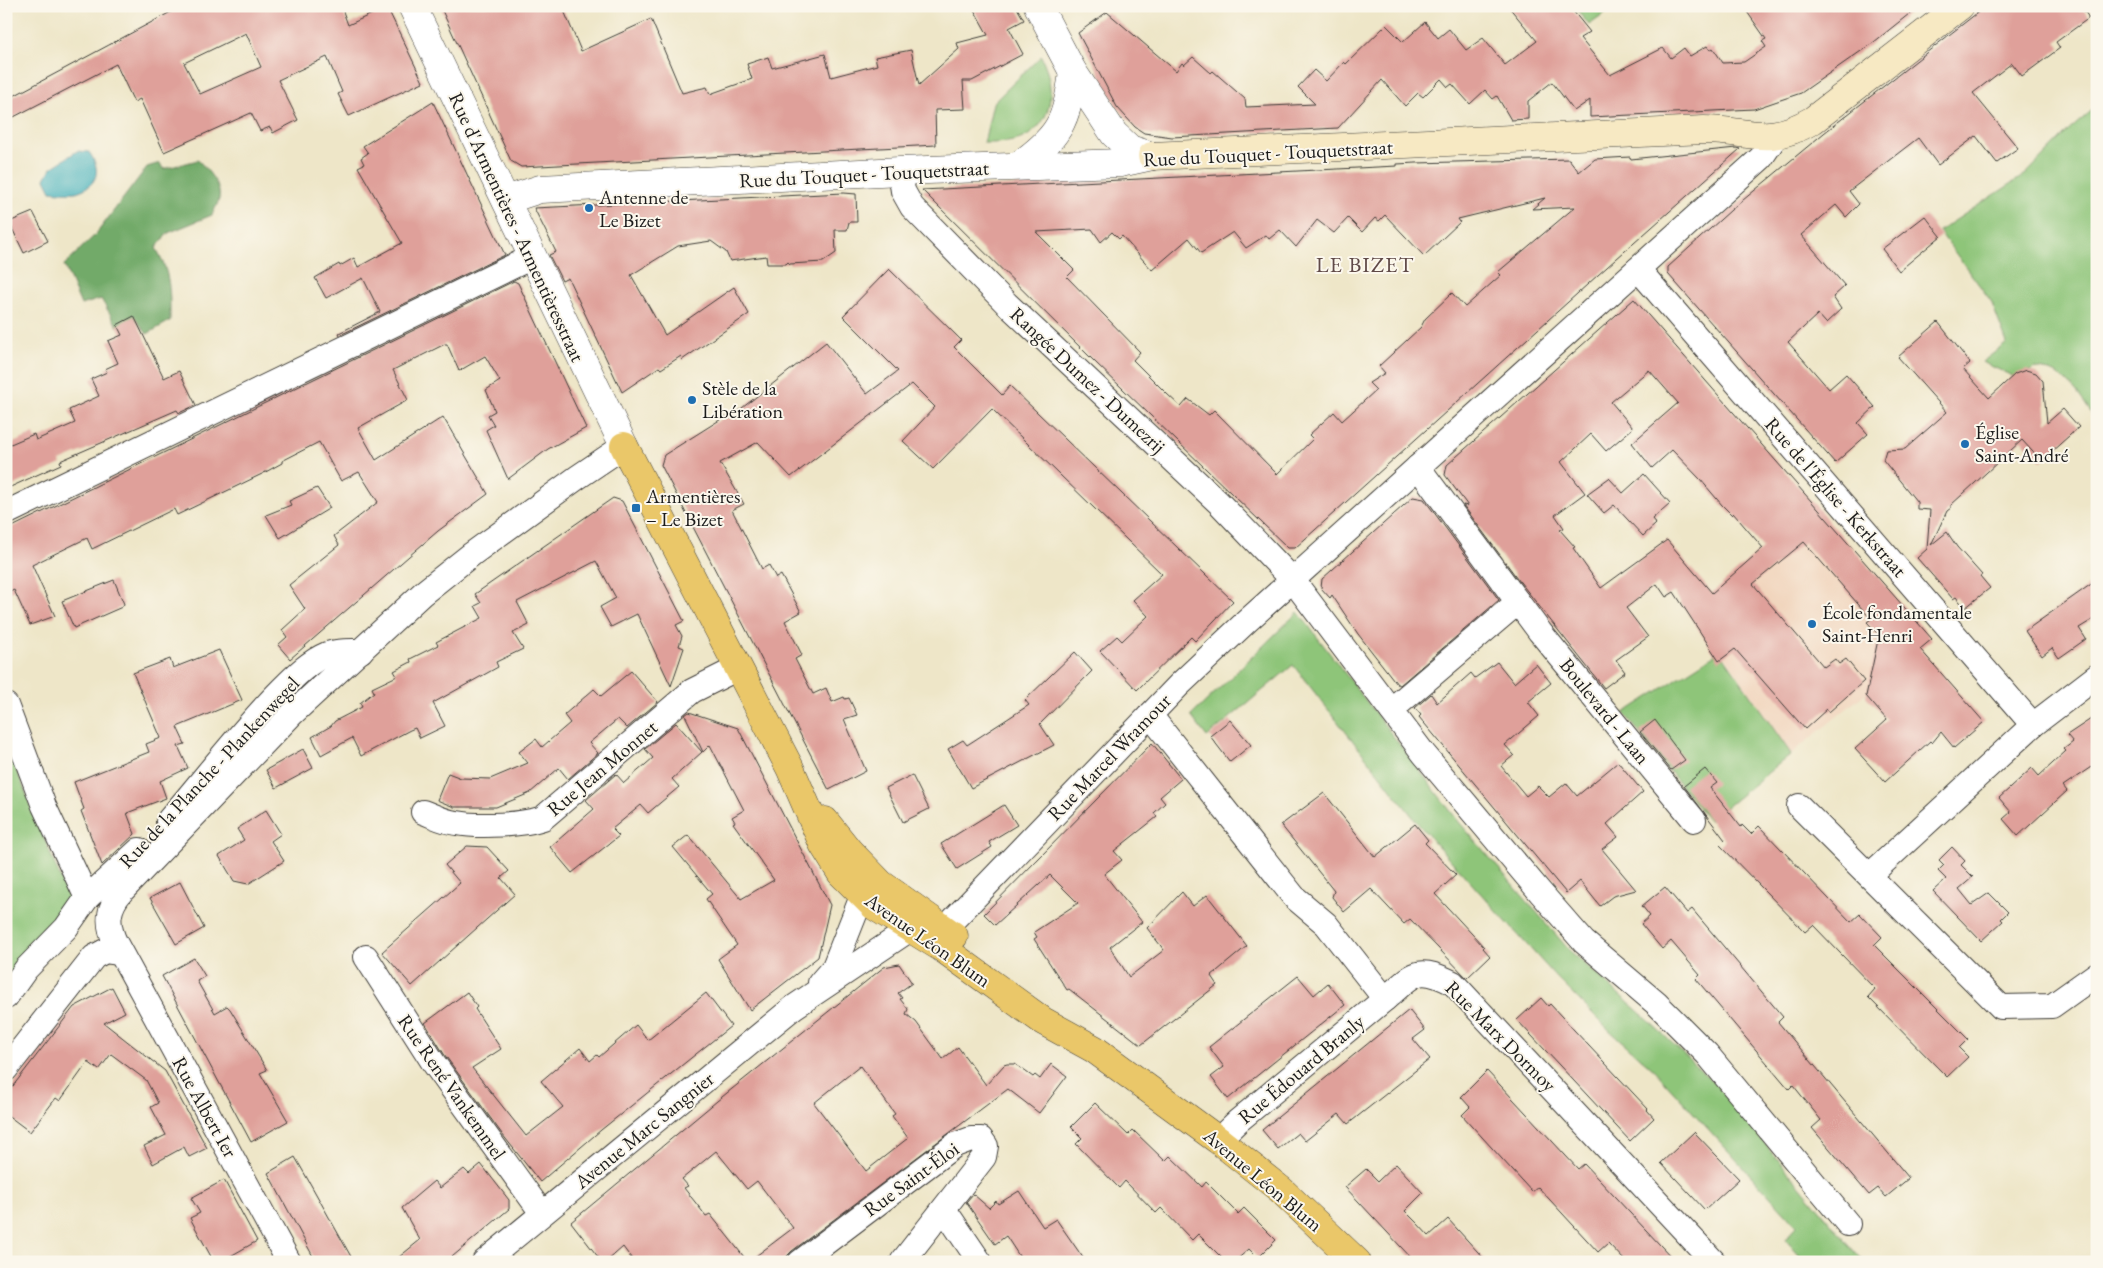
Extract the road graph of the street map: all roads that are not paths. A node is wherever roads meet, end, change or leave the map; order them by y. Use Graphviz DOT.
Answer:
graph roads {
  1 [pos="412,6"];
  2 [pos="1038,6"];
  3 [pos="1960,6"];
  4 [pos="1072,72"];
  5 [pos="1776,136"];
  6 [pos="1152,156"];
  7 [pos="1018,166"];
  8 [pos="900,171"];
  9 [pos="506,200"];
  10 [pos="532,256"];
  11 [pos="1638,269"];
  12 [pos="624,446"];
  13 [pos="1418,467"];
  14 [pos="6,513"];
  15 [pos="1292,579"];
  16 [pos="1518,602"];
  17 [pos="361,651"];
  18 [pos="738,668"];
  19 [pos="2097,676"];
  20 [pos="6,705"];
  21 [pos="1391,710"];
  22 [pos="1150,716"];
  23 [pos="2033,725"];
  24 [pos="1799,806"];
  25 [pos="423,812"];
  26 [pos="1694,820"];
  27 [pos="1870,875"];
  28 [pos="873,891"];
  29 [pos="87,898"];
  30 [pos="927,928"];
  31 [pos="120,953"];
  32 [pos="366,957"];
  33 [pos="2097,974"];
  34 [pos="6,997"];
  35 [pos="806,999"];
  36 [pos="1385,999"];
  37 [pos="6,1070"];
  38 [pos="1218,1140"];
  39 [pos="944,1210"];
  40 [pos="542,1213"];
  41 [pos="1848,1224"];
  42 [pos="289,1262"];
  43 [pos="484,1262"];
  44 [pos="800,1262"];
  45 [pos="902,1262"];
  46 [pos="980,1262"];
  47 [pos="1357,1262"];
  48 [pos="1714,1262"];
  1 -- 9 [label="street, Rue d'Armentières - Armentièresstraat"];
  2 -- 4 [label="street"];
  3 -- 5 [label="main road, Rue du Touquet - Touquetstraat"];
  4 -- 6 [label="street"];
  4 -- 7 [label="street"];
  5 -- 6 [label="main road, Rue du Touquet - Touquetstraat"];
  5 -- 11 [label="street, Rue Marcel Wramour"];
  6 -- 7 [label="street, Rue du Touquet - Touquetstraat"];
  7 -- 8 [label="street, Rue du Touquet - Touquetstraat"];
  8 -- 9 [label="street, Rue du Touquet - Touquetstraat"];
  8 -- 15 [label="street, Rangée Dumez - Dumezrij"];
  9 -- 10 [label="street, Rue d'Armentières - Armentièresstraat"];
  10 -- 12 [label="street, Rue d'Armentières - Armentièresstraat"];
  10 -- 14 [label="street"];
  11 -- 13 [label="street, Rue Marcel Wramour"];
  11 -- 23 [label="street, Rue de l'Église - Kerkstraat"];
  12 -- 17 [label="street"];
  12 -- 18 [label="main road, Avenue Léon Blum"];
  13 -- 15 [label="street, Rue Marcel Wramour"];
  13 -- 16 [label="street, Boulevard - Laan"];
  15 -- 21 [label="street, Rangée Dumez - Dumezrij"];
  15 -- 22 [label="street, Rue Marcel Wramour"];
  16 -- 21 [label="street"];
  16 -- 26 [label="street, Boulevard - Laan"];
  17 -- 29 [label="street, Rue de la Planche - Plankenwegel"];
  17 -- 31 [label="street, Rue Albert Ier"];
  18 -- 25 [label="street, Rue Jean Monnet"];
  18 -- 28 [label="main road, Avenue Léon Blum"];
  19 -- 23 [label="street"];
  20 -- 29 [label="street"];
  21 -- 41 [label="street, Rangée Dumez - Dumezrij"];
  22 -- 30 [label="street, Rue Marcel Wramour"];
  22 -- 36 [label="street"];
  23 -- 27 [label="street"];
  24 -- 27 [label="street"];
  27 -- 33 [label="street"];
  28 -- 30 [label="main road, Avenue Léon Blum"];
  28 -- 35 [label="street, Avenue Marc Sangnier"];
  29 -- 34 [label="street, Rue de la Planche - Plankenwegel"];
  30 -- 35 [label="street, Avenue Marc Sangnier"];
  30 -- 38 [label="main road, Avenue Léon Blum"];
  31 -- 37 [label="street"];
  31 -- 42 [label="street, Rue Albert Ier"];
  32 -- 40 [label="street, Rue René Vankemmel"];
  35 -- 40 [label="street, Avenue Marc Sangnier"];
  36 -- 38 [label="street, Rue Édouard Branly"];
  36 -- 48 [label="street, Rue Marx Dormoy"];
  38 -- 47 [label="main road, Avenue Léon Blum"];
  39 -- 44 [label="street, Rue Saint-Éloi"];
  39 -- 45 [label="street, Rue Saint-Éloi"];
  39 -- 46 [label="street"];
  40 -- 43 [label="street, Avenue Marc Sangnier"];
}
